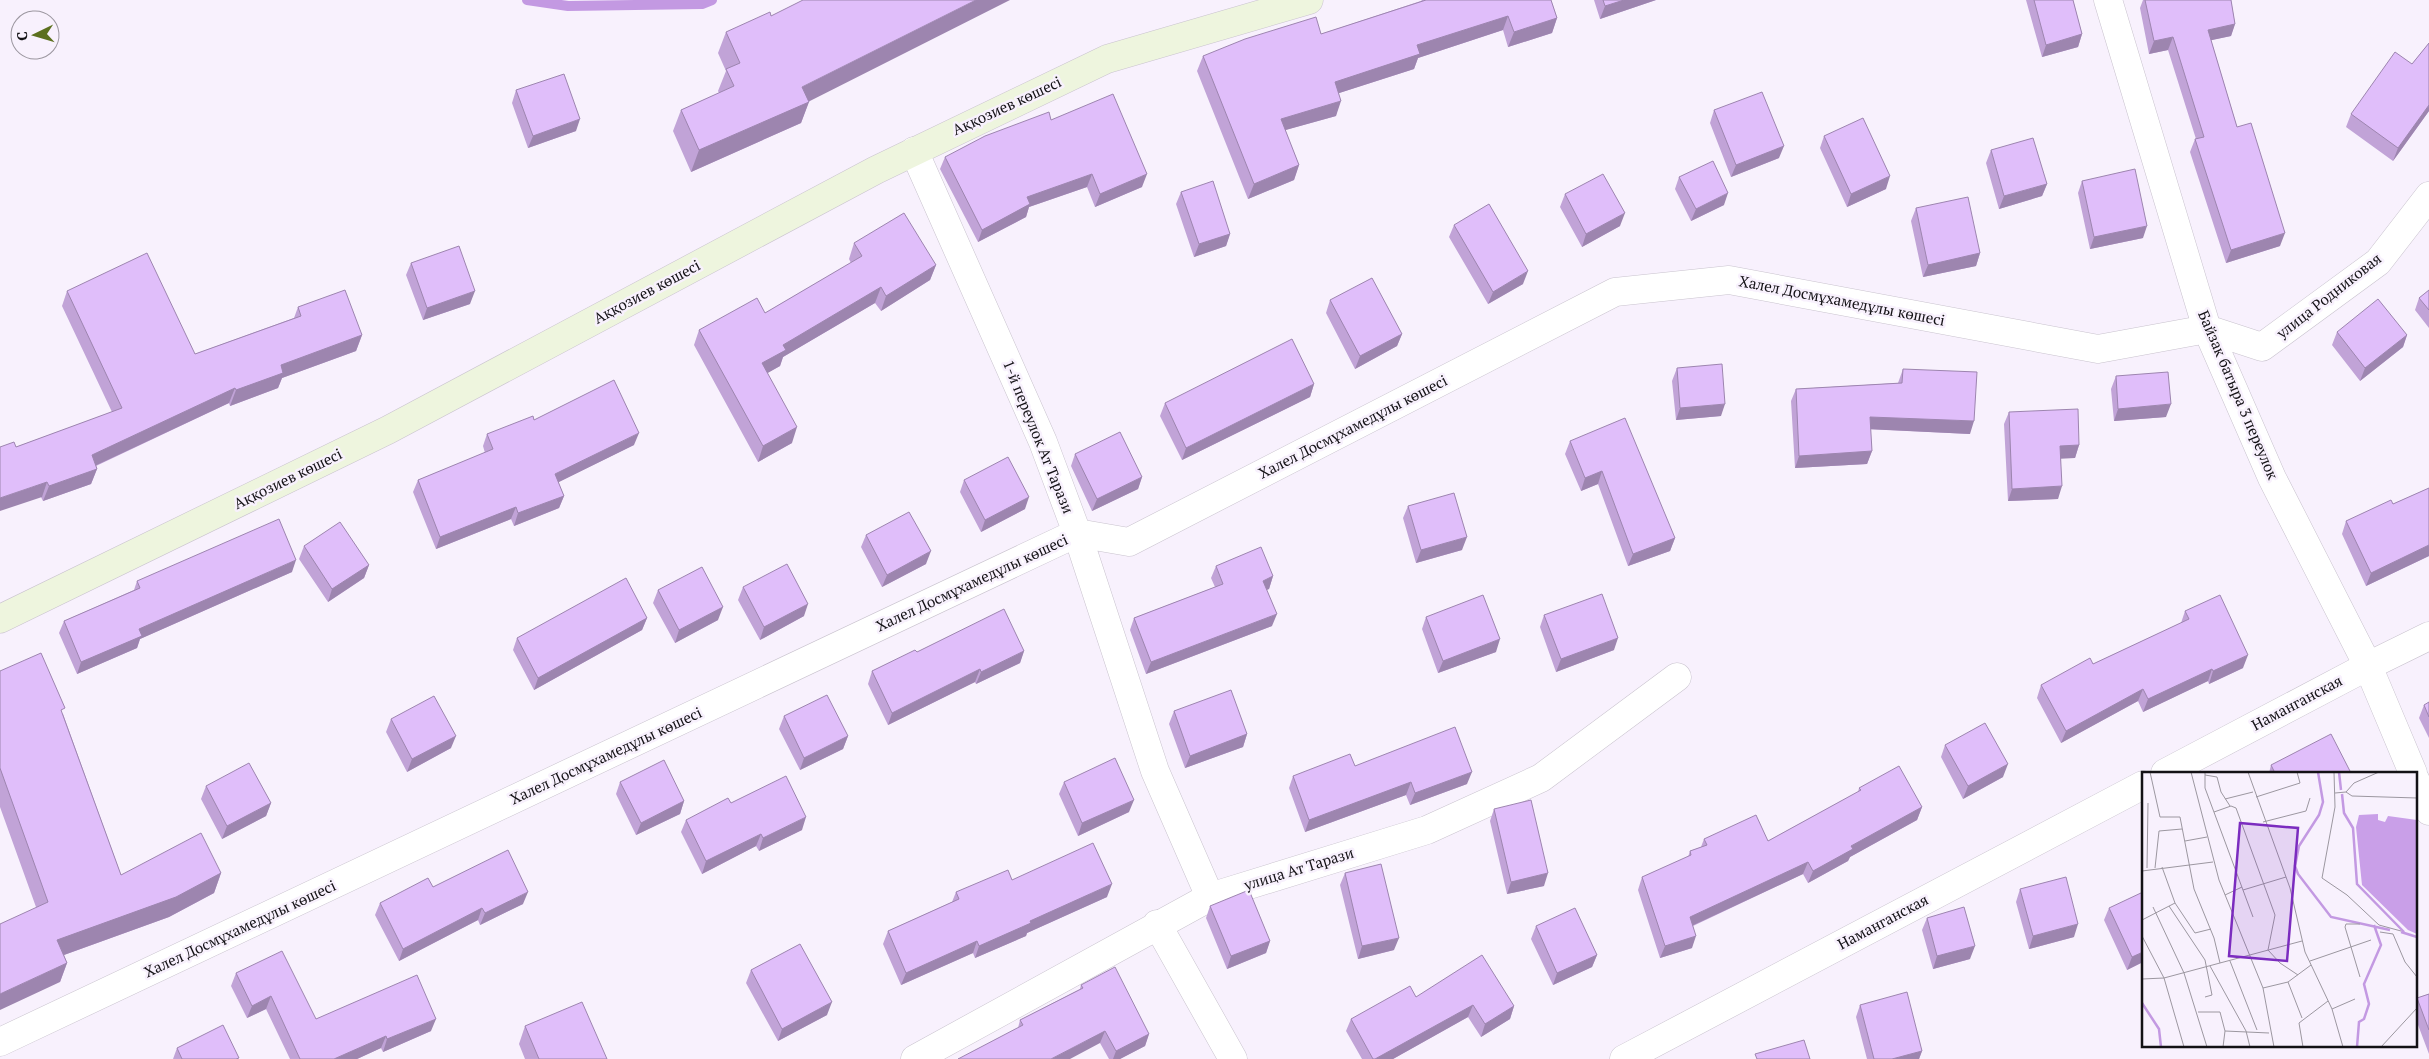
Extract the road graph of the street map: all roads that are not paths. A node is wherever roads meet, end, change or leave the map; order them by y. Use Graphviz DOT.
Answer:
graph roads {
  1 [pos="1309,0"];
  2 [pos="2108,0"];
  3 [pos="914,151"];
  4 [pos="2429,196"];
  5 [pos="2207,329"];
  6 [pos="1076,533"];
  7 [pos="0,619"];
  8 [pos="2429,636"];
  9 [pos="2368,666"];
  10 [pos="1678,677"];
  11 [pos="2167,772"];
  12 [pos="2413,772"];
  13 [pos="2416,781"];
  14 [pos="2142,786"];
  15 [pos="2429,811"];
  16 [pos="1210,897"];
  17 [pos="1157,924"];
  18 [pos="0,1042"];
  19 [pos="915,1059"];
  20 [pos="1233,1059"];
  21 [pos="1624,1059"];
  1 -- 3 [label="main road, Аққозиев көшесі"];
  2 -- 5 [label="street, Байзак батыра 3 переулок"];
  3 -- 6 [label="street, 1-й переулок Ат Тарази"];
  3 -- 7 [label="main road, Аққозиев көшесі"];
  4 -- 5 [label="street, улица Родниковая"];
  5 -- 6 [label="street, Халел Досмұхамедұлы көшесі"];
  5 -- 9 [label="street, Байзак батыра 3 переулок"];
  6 -- 16 [label="street, 1-й переулок Ат Тарази"];
  6 -- 18 [label="street, Халел Досмұхамедұлы көшесі"];
  8 -- 9 [label="street, Наманганская"];
  9 -- 11 [label="street, Наманганская"];
  9 -- 12 [label="street, Байзак батыра 3 переулок"];
  10 -- 16 [label="street, улица Ат Тарази"];
  13 -- 15 [label="street"];
  14 -- 21 [label="street, Наманганская"];
  16 -- 17 [label="street, улица Ат Тарази"];
  17 -- 19 [label="street, улица Ат Тарази"];
  17 -- 20 [label="street"];
}
